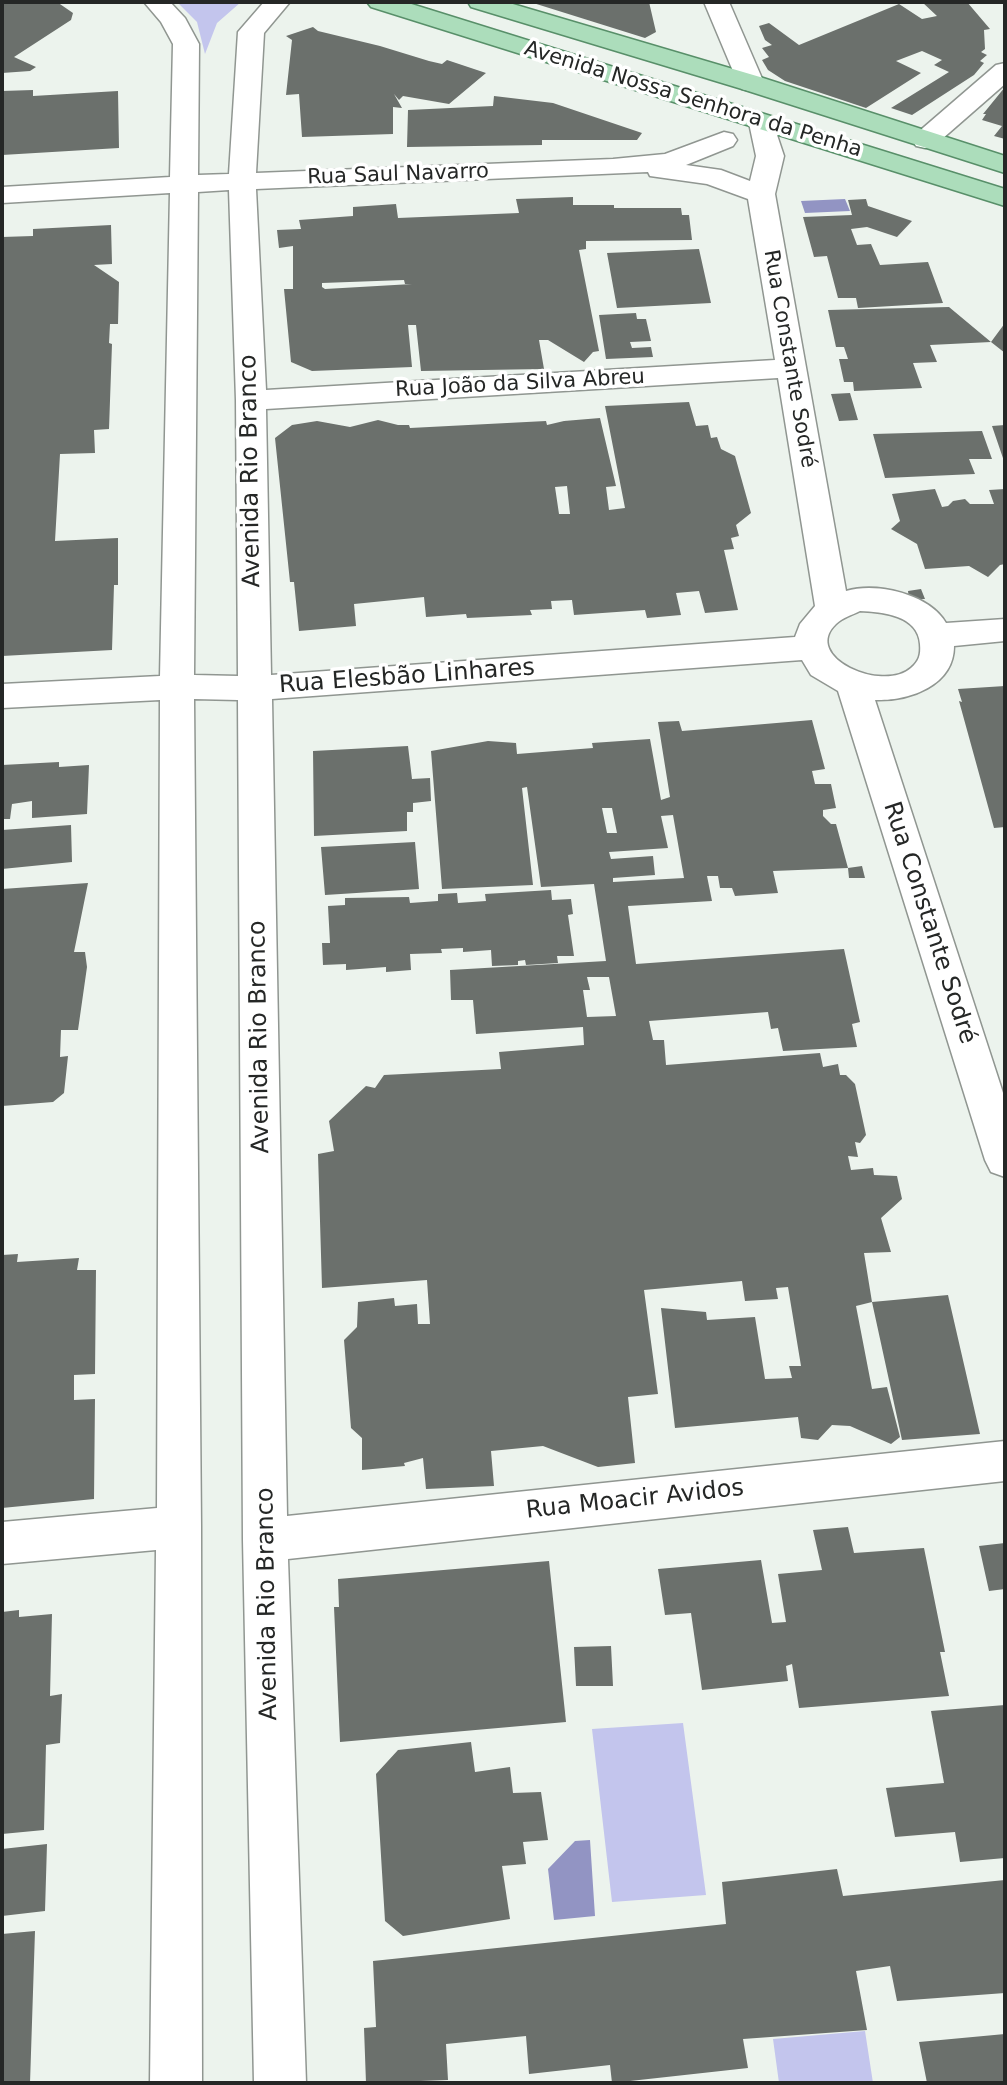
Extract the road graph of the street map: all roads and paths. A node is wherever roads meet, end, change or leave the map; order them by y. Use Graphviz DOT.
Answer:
graph roads {
  1 [pos="156,2"];
  2 [pos="277,2"];
  3 [pos="380,2"];
  4 [pos="480,2"];
  5 [pos="717,4"];
  6 [pos="705,70"];
  7 [pos="1005,71"];
  8 [pos="751,83"];
  9 [pos="712,107"];
  10 [pos="762,122"];
  11 [pos="724,140"];
  12 [pos="925,140"];
  13 [pos="1005,165"];
  14 [pos="613,167"];
  15 [pos="242,181"];
  16 [pos="183,184"];
  17 [pos="761,194"];
  18 [pos="2,195"];
  19 [pos="1005,198"];
  20 [pos="790,368"];
  21 [pos="251,400"];
  22 [pos="832,607"];
  23 [pos="1005,630"];
  24 [pos="936,636"];
  25 [pos="811,648"];
  26 [pos="853,685"];
  27 [pos="177,687"];
  28 [pos="256,688"];
  29 [pos="2,696"];
  30 [pos="1005,1160"];
  31 [pos="1005,1461"];
  32 [pos="179,1527"];
  33 [pos="265,1540"];
  34 [pos="2,1543"];
  35 [pos="176,2083"];
  36 [pos="280,2083"];
  1 -- 16 [label="street"];
  2 -- 15 [label="street, Avenida Rio Branco"];
  3 -- 9 [label="main road, Avenida Nossa Senhora da Penha"];
  4 -- 6 [label="main road, Avenida Nossa Senhora da Penha"];
  5 -- 6 [label="street"];
  5 -- 8 [label="street"];
  6 -- 8 [label="main road, Avenida Nossa Senhora da Penha"];
  6 -- 9 [label="main road"];
  7 -- 12 [label="street"];
  8 -- 10 [label="main road"];
  8 -- 12 [label="main road, Avenida Nossa Senhora da Penha"];
  9 -- 10 [label="main road, Avenida Nossa Senhora da Penha"];
  9 -- 11 [label="street, Rua Constante Sodré"];
  10 -- 17 [label="street, Rua Constante Sodré"];
  10 -- 19 [label="main road, Avenida Nossa Senhora da Penha"];
  11 -- 14 [label="street, Rua Saul Navarro"];
  11 -- 17 [label="street, Rua Constante Sodré"];
  12 -- 13 [label="main road, Avenida Nossa Senhora da Penha"];
  14 -- 15 [label="street, Rua Saul Navarro"];
  14 -- 17 [label="street, Rua Saul Navarro"];
  15 -- 16 [label="street, Rua Saul Navarro"];
  15 -- 21 [label="street, Avenida Rio Branco"];
  16 -- 18 [label="street, Rua Saul Navarro"];
  16 -- 27 [label="street"];
  17 -- 20 [label="street, Rua Constante Sodré"];
  20 -- 21 [label="street, Rua João da Silva Abreu"];
  20 -- 22 [label="street, Rua Constante Sodré"];
  21 -- 28 [label="street, Avenida Rio Branco"];
  22 -- 24 [label="street"];
  22 -- 25 [label="street"];
  23 -- 24 [label="street"];
  24 -- 26 [label="street"];
  25 -- 26 [label="street"];
  25 -- 28 [label="street, Rua Elesbão Linhares"];
  26 -- 30 [label="street, Rua Constante Sodré"];
  27 -- 28 [label="street, Rua Elesbão Linhares"];
  27 -- 29 [label="street, Rua Elesbão Linhares"];
  27 -- 32 [label="street"];
  28 -- 33 [label="street, Avenida Rio Branco"];
  31 -- 33 [label="street, Rua Moacir Avidos"];
  32 -- 34 [label="street"];
  32 -- 35 [label="street"];
  33 -- 36 [label="street, Avenida Rio Branco"];
}
